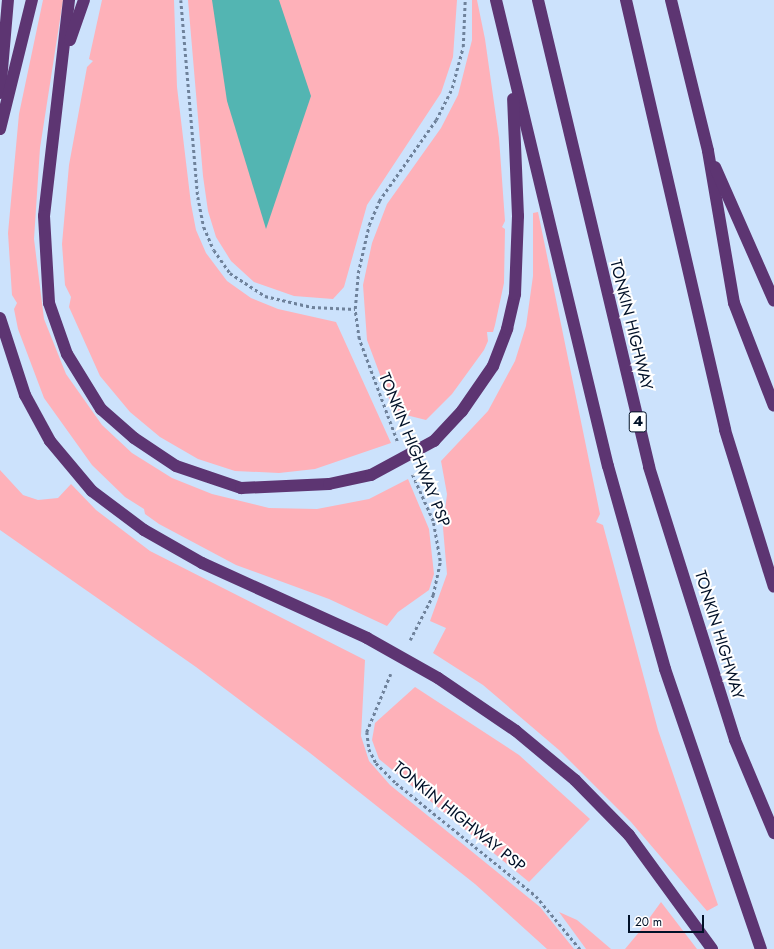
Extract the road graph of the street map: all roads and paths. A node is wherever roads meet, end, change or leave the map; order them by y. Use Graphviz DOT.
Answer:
graph roads {
  1 [pos="8,0"];
  2 [pos="32,0"];
  3 [pos="69,0"];
  4 [pos="84,0"];
  5 [pos="180,0"];
  6 [pos="465,0"];
  7 [pos="496,0"];
  8 [pos="538,0"];
  9 [pos="626,0"];
  10 [pos="671,0"];
  11 [pos="64,56"];
  12 [pos="512,71"];
  13 [pos="0,93"];
  14 [pos="0,129"];
  15 [pos="708,151"];
  16 [pos="774,302"];
  17 [pos="355,309"];
  18 [pos="0,318"];
  19 [pos="774,406"];
  20 [pos="399,445"];
  21 [pos="409,466"];
  22 [pos="774,587"];
  23 [pos="408,644"];
  24 [pos="394,669"];
  25 [pos="774,833"];
  26 [pos="580,949"];
  27 [pos="712,949"];
  28 [pos="761,949"];
  1 -- 13 [label="highway"];
  2 -- 14 [label="highway"];
  3 -- 11 [label="highway"];
  4 -- 11 [label="highway"];
  5 -- 17 [label="path"];
  6 -- 17 [label="path, TONKIN HIGHWAY PSP"];
  7 -- 12 [label="highway"];
  8 -- 25 [label="highway, TONKIN HIGHWAY / 4"];
  9 -- 22 [label="highway"];
  10 -- 15 [label="highway"];
  11 -- 12 [label="highway, bridge"];
  12 -- 28 [label="highway"];
  15 -- 16 [label="highway"];
  15 -- 19 [label="highway"];
  17 -- 20 [label="path, TONKIN HIGHWAY PSP"];
  18 -- 27 [label="highway, bridge"];
  21 -- 23 [label="path, TONKIN HIGHWAY PSP"];
  24 -- 26 [label="path, TONKIN HIGHWAY PSP"];
}
